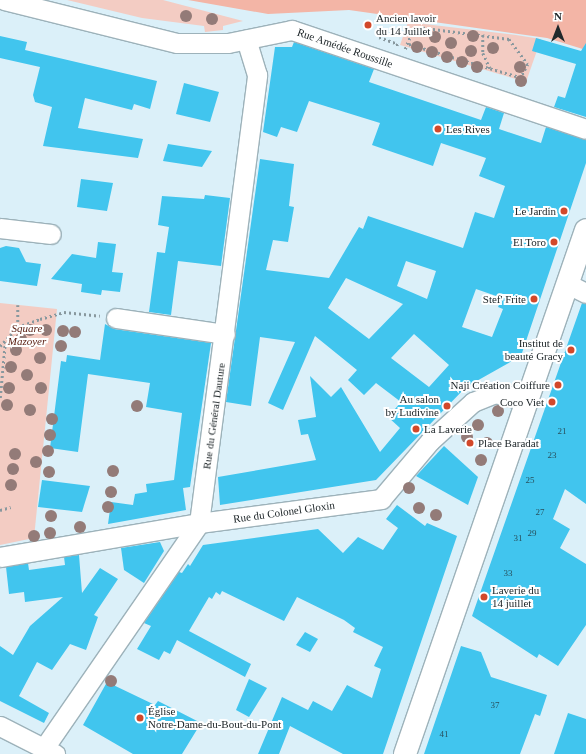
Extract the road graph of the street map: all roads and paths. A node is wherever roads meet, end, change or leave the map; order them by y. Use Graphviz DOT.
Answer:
graph roads {
  1 [pos="4,0"];
  2 [pos="483,35"];
  3 [pos="246,40"];
  4 [pos="407,44"];
  5 [pos="395,50"];
  6 [pos="490,68"];
  7 [pos="586,129"];
  8 [pos="0,228"];
  9 [pos="586,230"];
  10 [pos="51,234"];
  11 [pos="577,289"];
  12 [pos="18,305"];
  13 [pos="116,318"];
  14 [pos="18,327"];
  15 [pos="224,334"];
  16 [pos="5,343"];
  17 [pos="0,346"];
  18 [pos="0,398"];
  19 [pos="526,401"];
  20 [pos="11,507"];
  21 [pos="0,510"];
  22 [pos="199,523"];
  23 [pos="0,557"];
  24 [pos="0,726"];
  25 [pos="50,751"];
  26 [pos="405,754"];
  1 -- 3 [label="street, Rue Amédée Roussille"];
  2 -- 4 [label="path"];
  2 -- 6 [label="path"];
  2 -- 6 [label="path"];
  3 -- 7 [label="street, Rue Amédée Roussille"];
  3 -- 15 [label="street, Rue du Général Dauture"];
  4 -- 5 [label="path"];
  4 -- 6 [label="path"];
  8 -- 10 [label="street"];
  9 -- 11 [label="main road"];
  11 -- 19 [label="main road"];
  12 -- 14 [label="path"];
  13 -- 14 [label="path"];
  13 -- 15 [label="street"];
  14 -- 16 [label="path"];
  15 -- 22 [label="street, Rue du Général Dauture"];
  16 -- 17 [label="path"];
  16 -- 18 [label="path"];
  19 -- 22 [label="street, Rue du Colonel Gloxin"];
  19 -- 26 [label="main road"];
  20 -- 21 [label="path"];
  22 -- 23 [label="street, Rue du Colonel Gloxin"];
  22 -- 25 [label="street, Rue du Général Dauture"];
  24 -- 25 [label="street"];
}
